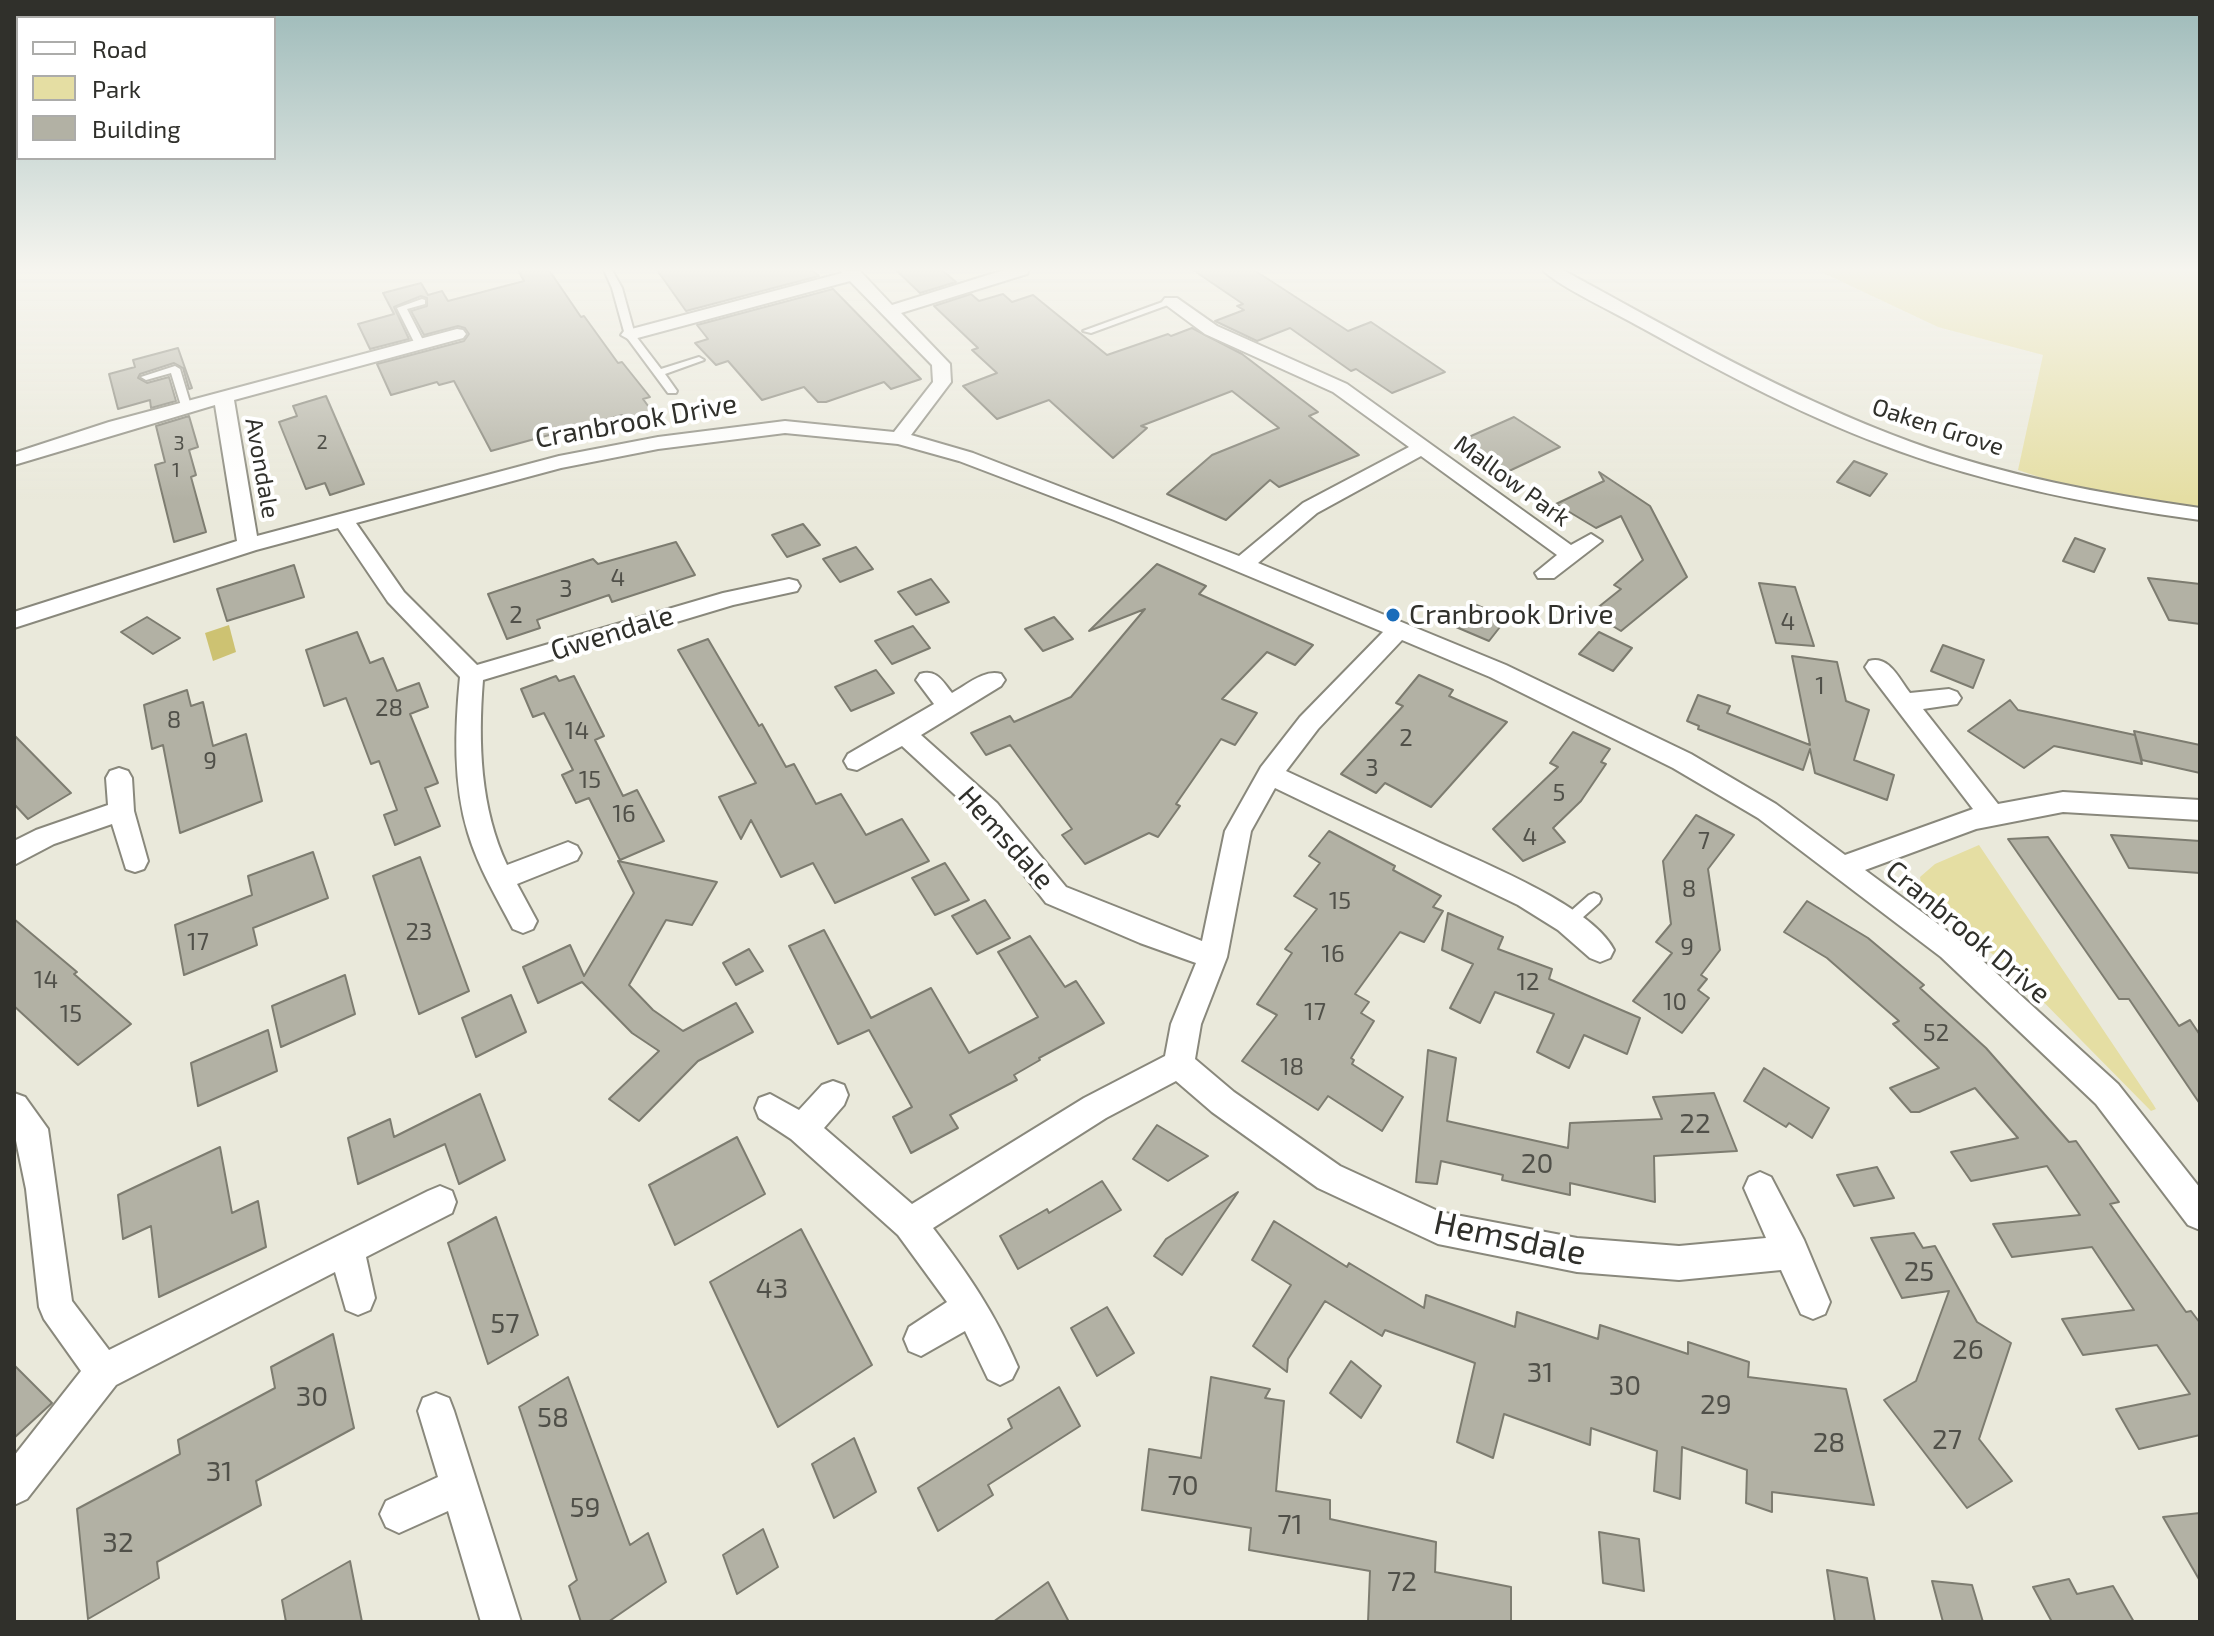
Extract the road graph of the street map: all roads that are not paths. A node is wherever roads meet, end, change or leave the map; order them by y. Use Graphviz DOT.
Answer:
graph roads {
  1 [pos="424,346"];
  2 [pos="639,346"];
  3 [pos="924,346"];
  4 [pos="1247,346"];
  5 [pos="1688,346"];
  6 [pos="417,349"];
  7 [pos="699,360"];
  8 [pos="659,373"];
  9 [pos="146,377"];
  10 [pos="672,391"];
  11 [pos="224,399"];
  12 [pos="187,409"];
  13 [pos="899,438"];
  14 [pos="1422,448"];
  15 [pos="14,459"];
  16 [pos="2200,514"];
  17 [pos="343,519"];
  18 [pos="1591,541"];
  19 [pos="248,545"];
  20 [pos="1571,555"];
  21 [pos="1242,565"];
  22 [pos="1546,573"];
  23 [pos="789,586"];
  24 [pos="14,620"];
  25 [pos="1397,632"];
  26 [pos="1877,667"];
  27 [pos="472,675"];
  28 [pos="928,680"];
  29 [pos="993,680"];
  30 [pos="1949,698"];
  31 [pos="1904,702"];
  32 [pos="948,705"];
  33 [pos="902,732"];
  34 [pos="857,761"];
  35 [pos="1270,774"];
  36 [pos="119,778"];
  37 [pos="2200,810"];
  38 [pos="121,811"];
  39 [pos="1992,815"];
  40 [pos="568,853"];
  41 [pos="14,854"];
  42 [pos="135,861"];
  43 [pos="1842,867"];
  44 [pos="501,879"];
  45 [pos="1594,899"];
  46 [pos="523,921"];
  47 [pos="1568,922"];
  48 [pos="1600,950"];
  49 [pos="1213,957"];
  50 [pos="1179,1064"];
  51 [pos="833,1095"];
  52 [pos="14,1107"];
  53 [pos="770,1108"];
  54 [pos="802,1129"];
  55 [pos="1760,1188"];
  56 [pos="440,1202"];
  57 [pos="2200,1214"];
  58 [pos="910,1224"];
  59 [pos="347,1249"];
  60 [pos="1792,1252"];
  61 [pos="358,1298"];
  62 [pos="1813,1302"];
  63 [pos="971,1307"];
  64 [pos="921,1339"];
  65 [pos="1000,1367"];
  66 [pos="103,1372"];
  67 [pos="436,1411"];
  68 [pos="14,1486"];
  69 [pos="458,1487"];
  70 [pos="399,1514"];
  71 [pos="501,1622"];
  1 -- 6 [label="street, Avondale"];
  2 -- 8 [label="lane"];
  3 -- 13 [label="street"];
  4 -- 14 [label="street, Mallow Park"];
  5 -- 16 [label="street, Oaken Grove"];
  6 -- 11 [label="street, Avondale"];
  7 -- 8 [label="lane"];
  8 -- 10 [label="lane"];
  9 -- 12 [label="lane"];
  11 -- 12 [label="street, Avondale"];
  11 -- 19 [label="street, Avondale"];
  12 -- 15 [label="street, Avondale"];
  13 -- 17 [label="street, Cranbrook Drive"];
  13 -- 21 [label="street, Cranbrook Drive"];
  14 -- 20 [label="street, Mallow Park"];
  14 -- 21 [label="street, Mallow Park"];
  17 -- 19 [label="street, Cranbrook Drive"];
  17 -- 27 [label="street"];
  18 -- 20 [label="street, Mallow Park"];
  19 -- 24 [label="street, Cranbrook Drive"];
  20 -- 22 [label="street, Mallow Park"];
  21 -- 25 [label="street, Cranbrook Drive"];
  23 -- 27 [label="street, Gwendale"];
  25 -- 35 [label="street"];
  25 -- 43 [label="street, Cranbrook Drive"];
  26 -- 31 [label="street"];
  27 -- 44 [label="street"];
  28 -- 32 [label="street"];
  29 -- 32 [label="street"];
  30 -- 31 [label="street"];
  31 -- 39 [label="street"];
  32 -- 33 [label="street"];
  33 -- 34 [label="street"];
  33 -- 49 [label="street, Hemsdale"];
  35 -- 47 [label="street"];
  35 -- 49 [label="street"];
  36 -- 38 [label="street"];
  37 -- 39 [label="street"];
  38 -- 41 [label="street"];
  38 -- 42 [label="street"];
  39 -- 43 [label="street"];
  40 -- 44 [label="street"];
  43 -- 57 [label="street, Cranbrook Drive"];
  44 -- 46 [label="street"];
  45 -- 47 [label="lane"];
  47 -- 48 [label="street"];
  49 -- 50 [label="street"];
  50 -- 58 [label="street"];
  50 -- 60 [label="street, Hemsdale"];
  51 -- 54 [label="street"];
  52 -- 66 [label="street"];
  53 -- 54 [label="street"];
  54 -- 58 [label="street"];
  55 -- 60 [label="street"];
  56 -- 59 [label="street"];
  58 -- 63 [label="street"];
  59 -- 61 [label="street"];
  59 -- 66 [label="street"];
  60 -- 62 [label="street"];
  63 -- 64 [label="street"];
  63 -- 65 [label="street"];
  66 -- 68 [label="street"];
  67 -- 69 [label="street"];
  69 -- 70 [label="street"];
  69 -- 71 [label="street"];
}
